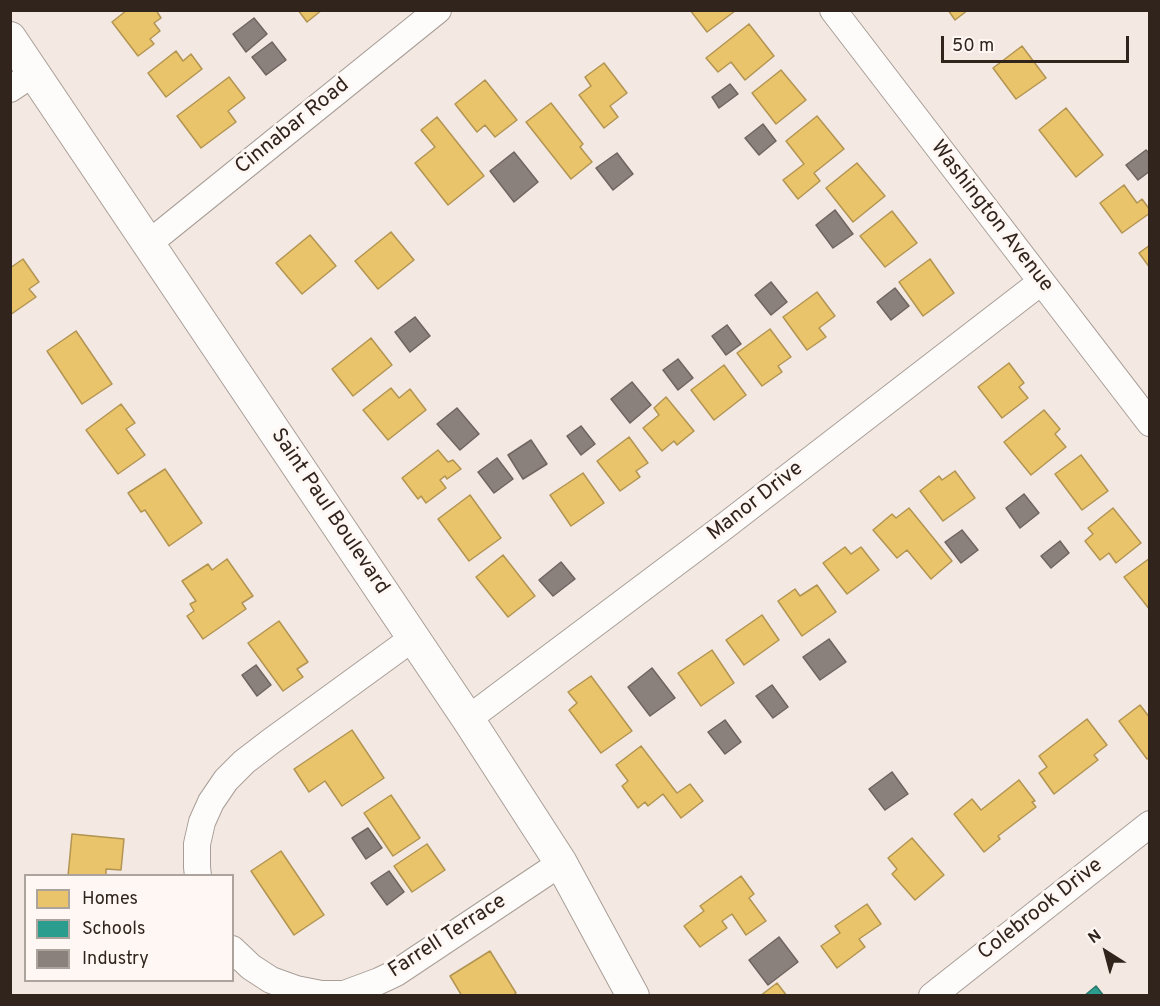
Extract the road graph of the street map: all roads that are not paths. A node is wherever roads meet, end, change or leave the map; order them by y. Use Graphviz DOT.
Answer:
graph roads {
  1 [pos="438,10"];
  2 [pos="833,10"];
  3 [pos="10,38"];
  4 [pos="22,81"];
  5 [pos="148,244"];
  6 [pos="1041,282"];
  7 [pos="1149,423"];
  8 [pos="413,638"];
  9 [pos="468,719"];
  10 [pos="1149,824"];
  11 [pos="561,863"];
  12 [pos="198,874"];
  13 [pos="234,951"];
  14 [pos="633,996"];
  15 [pos="932,996"];
  1 -- 5 [label="street, Cinnabar Road"];
  2 -- 6 [label="street, Washington Avenue"];
  3 -- 4 [label="street, Saint Paul Boulevard"];
  4 -- 5 [label="street, Saint Paul Boulevard"];
  5 -- 8 [label="street, Saint Paul Boulevard"];
  6 -- 7 [label="street, Washington Avenue"];
  6 -- 9 [label="street, Manor Drive"];
  8 -- 9 [label="street, Saint Paul Boulevard"];
  8 -- 12 [label="street"];
  9 -- 11 [label="street, Saint Paul Boulevard"];
  10 -- 15 [label="street, Colebrook Drive"];
  11 -- 13 [label="street, Farrell Terrace"];
  11 -- 14 [label="street, Saint Paul Boulevard"];
}
